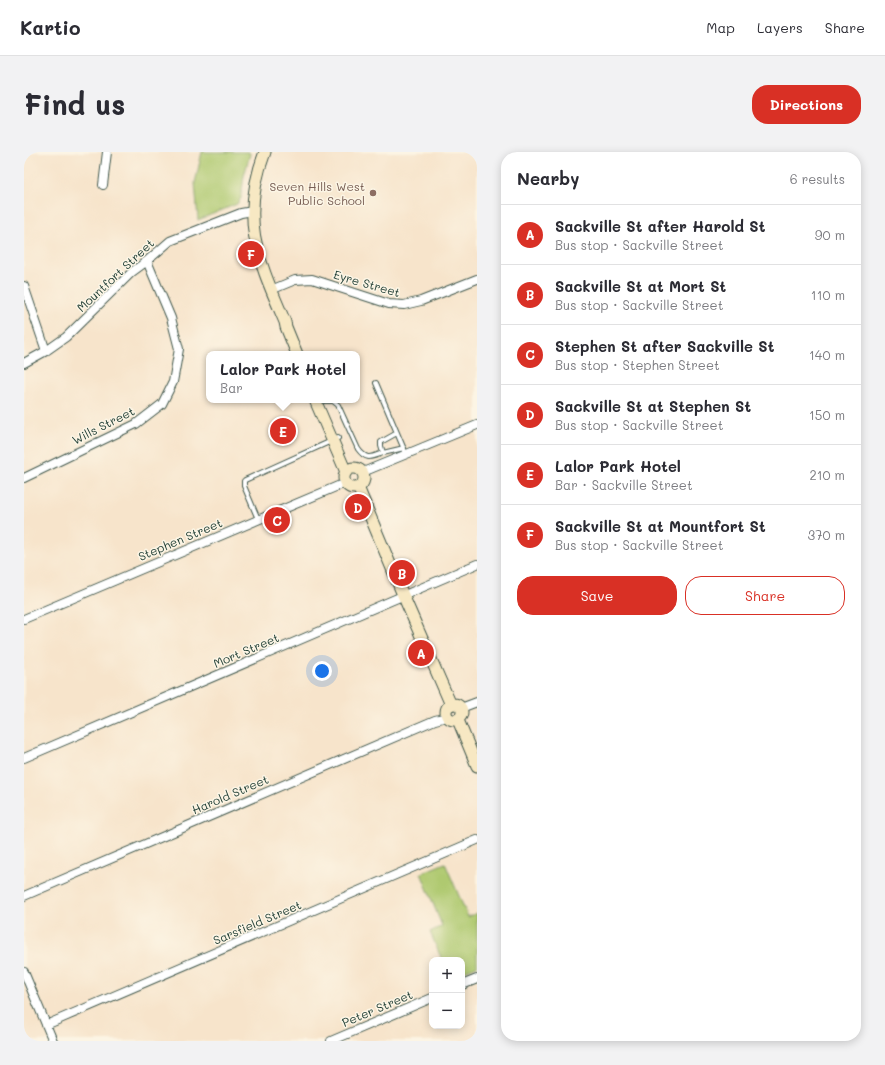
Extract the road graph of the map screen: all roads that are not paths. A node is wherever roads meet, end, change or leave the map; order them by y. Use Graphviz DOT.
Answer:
graph roads {
  1 [pos="108,152"];
  2 [pos="266,152"];
  3 [pos="103,184"];
  4 [pos="253,211"];
  5 [pos="147,262"];
  6 [pos="477,279"];
  7 [pos="24,286"];
  8 [pos="271,290"];
  9 [pos="285,322"];
  10 [pos="46,351"];
  11 [pos="296,351"];
  12 [pos="301,351"];
  13 [pos="24,363"];
  14 [pos="376,383"];
  15 [pos="321,403"];
  16 [pos="336,403"];
  17 [pos="477,425"];
  18 [pos="397,433"];
  19 [pos="335,439"];
  20 [pos="405,452"];
  21 [pos="383,453"];
  22 [pos="351,474"];
  23 [pos="24,478"];
  24 [pos="358,487"];
  25 [pos="258,519"];
  26 [pos="477,564"];
  27 [pos="403,596"];
  28 [pos="24,619"];
  29 [pos="477,702"];
  30 [pos="456,706"];
  31 [pos="447,717"];
  32 [pos="458,720"];
  33 [pos="24,758"];
  34 [pos="477,766"];
  35 [pos="477,840"];
  36 [pos="24,896"];
  37 [pos="24,972"];
  38 [pos="477,979"];
  39 [pos="465,984"];
  40 [pos="429,999"];
  41 [pos="46,1025"];
  42 [pos="53,1041"];
  43 [pos="331,1041"];
  1 -- 3 [label="street"];
  2 -- 4 [label="street"];
  4 -- 5 [label="street, Mountfort Street"];
  4 -- 8 [label="street"];
  5 -- 10 [label="street, Mountfort Street"];
  5 -- 23 [label="street, Wills Street"];
  6 -- 8 [label="street, Eyre Street"];
  7 -- 10 [label="street"];
  8 -- 9 [label="street"];
  9 -- 11 [label="street"];
  9 -- 12 [label="street"];
  10 -- 13 [label="street, Mountfort Street"];
  14 -- 18 [label="lane"];
  15 -- 19 [label="street"];
  16 -- 21 [label="lane"];
  17 -- 20 [label="street, Stephen Street"];
  18 -- 20 [label="lane"];
  18 -- 21 [label="lane"];
  19 -- 22 [label="street"];
  19 -- 25 [label="lane"];
  20 -- 21 [label="lane"];
  20 -- 22 [label="street, Stephen Street"];
  22 -- 24 [label="street"];
  22 -- 24 [label="street"];
  22 -- 25 [label="street, Stephen Street"];
  24 -- 27 [label="street"];
  25 -- 28 [label="street, Stephen Street"];
  26 -- 27 [label="street, Mort Street"];
  27 -- 30 [label="street"];
  27 -- 33 [label="street, Mort Street"];
  29 -- 30 [label="street"];
  30 -- 31 [label="street"];
  30 -- 32 [label="street"];
  31 -- 32 [label="street"];
  31 -- 36 [label="street, Harold Street"];
  32 -- 34 [label="street"];
  35 -- 41 [label="street, Sarsfield Street"];
  37 -- 41 [label="street"];
  38 -- 39 [label="street"];
  40 -- 43 [label="street, Peter Street"];
  41 -- 42 [label="street"];
}
